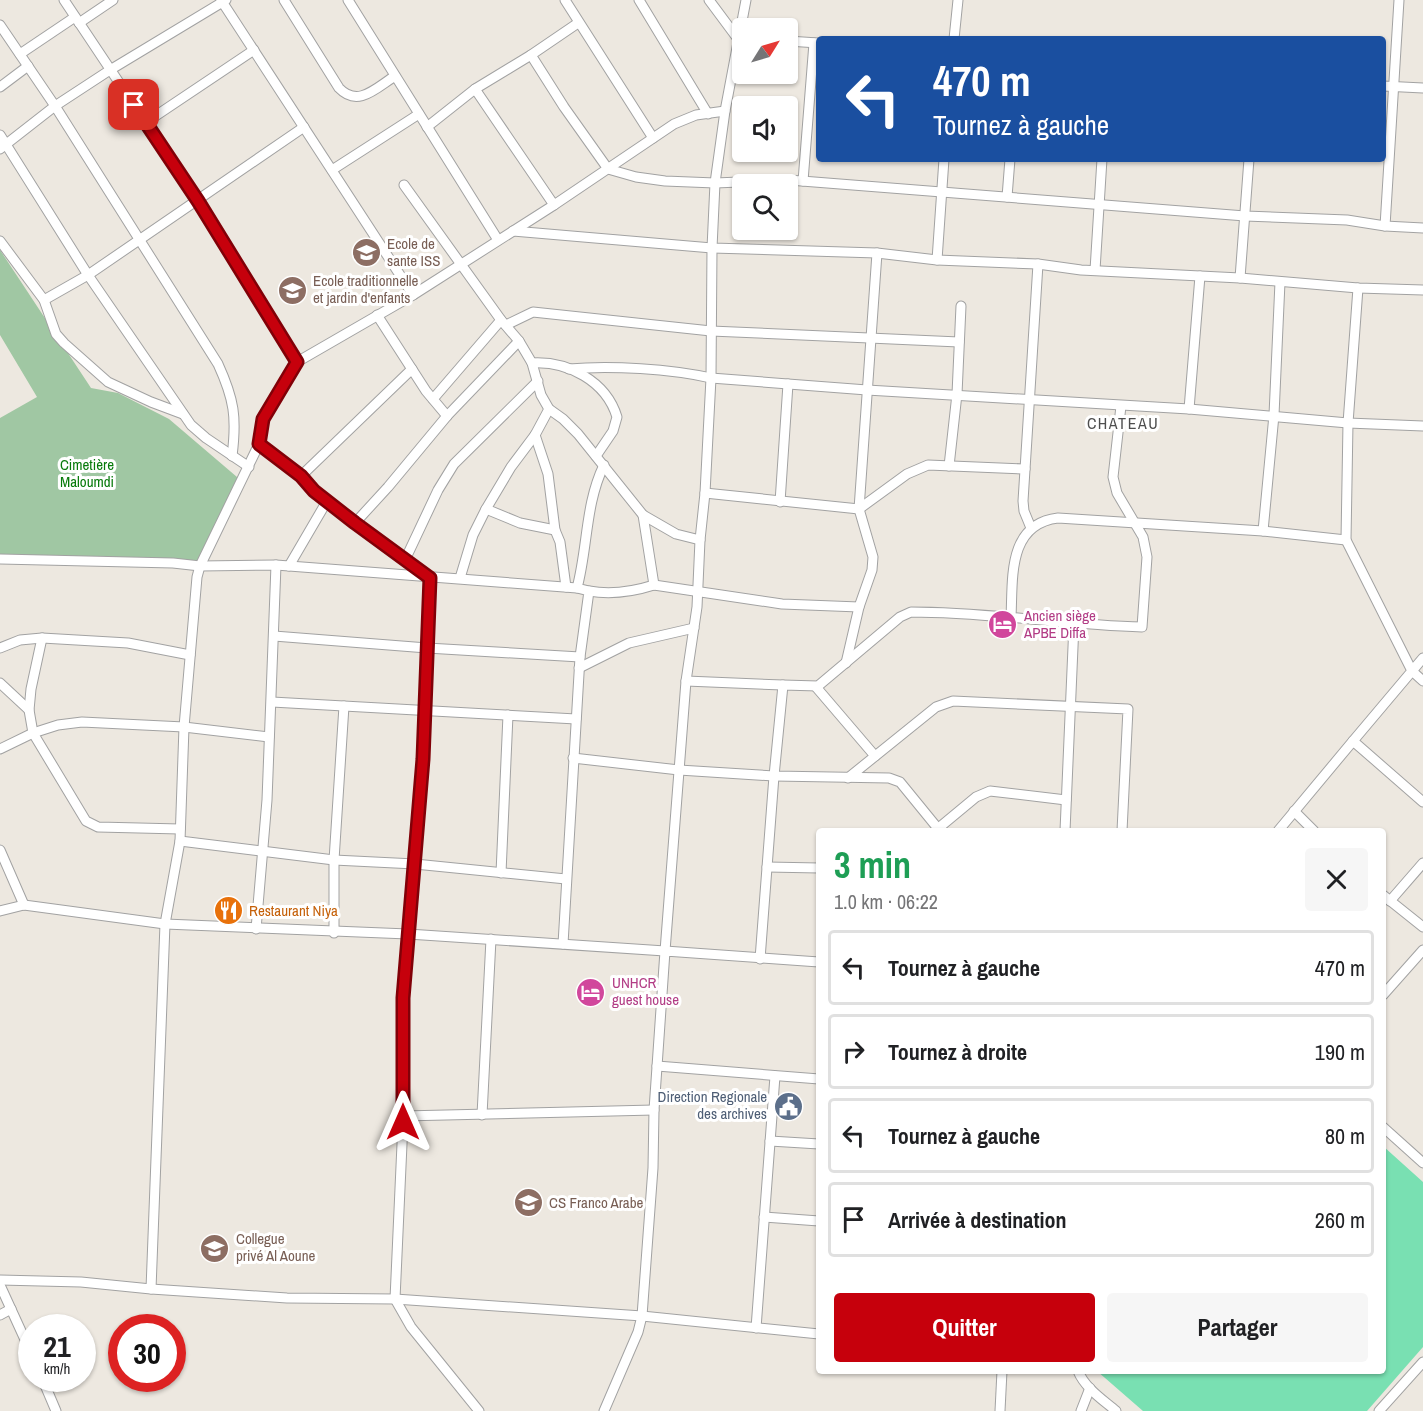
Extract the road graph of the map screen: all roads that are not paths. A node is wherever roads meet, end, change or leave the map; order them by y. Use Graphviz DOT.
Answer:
graph roads {
  1 [pos="63,0"];
  2 [pos="113,0"];
  3 [pos="284,0"];
  4 [pos="348,0"];
  5 [pos="565,0"];
  6 [pos="639,0"];
  7 [pos="709,0"];
  8 [pos="746,0"];
  9 [pos="958,0"];
  10 [pos="1400,0"];
  11 [pos="223,1"];
  12 [pos="743,18"];
  13 [pos="77,20"];
  14 [pos="578,23"];
  15 [pos="0,25"];
  16 [pos="732,29"];
  17 [pos="954,36"];
  18 [pos="798,42"];
  19 [pos="816,43"];
  20 [pos="254,50"];
  21 [pos="816,53"];
  22 [pos="20,54"];
  23 [pos="531,55"];
  24 [pos="28,66"];
  25 [pos="110,70"];
  26 [pos="395,76"];
  27 [pos="732,77"];
  28 [pos="1386,86"];
  29 [pos="0,87"];
  30 [pos="1394,87"];
  31 [pos="1423,88"];
  32 [pos="475,89"];
  33 [pos="55,105"];
  34 [pos="725,111"];
  35 [pos="419,114"];
  36 [pos="708,114"];
  37 [pos="145,123"];
  38 [pos="304,127"];
  39 [pos="427,127"];
  40 [pos="0,135"];
  41 [pos="653,138"];
  42 [pos="3,147"];
  43 [pos="944,162"];
  44 [pos="1010,162"];
  45 [pos="1102,162"];
  46 [pos="1250,162"];
  47 [pos="608,169"];
  48 [pos="332,170"];
  49 [pos="803,181"];
  50 [pos="715,183"];
  51 [pos="404,185"];
  52 [pos="941,192"];
  53 [pos="1007,197"];
  54 [pos="198,201"];
  55 [pos="1099,204"];
  56 [pos="554,205"];
  57 [pos="1245,216"];
  58 [pos="1385,226"];
  59 [pos="1423,228"];
  60 [pos="513,231"];
  61 [pos="140,238"];
  62 [pos="498,240"];
  63 [pos="0,242"];
  64 [pos="712,248"];
  65 [pos="877,253"];
  66 [pos="937,260"];
  67 [pos="1038,264"];
  68 [pos="460,265"];
  69 [pos="1095,270"];
  70 [pos="88,275"];
  71 [pos="1200,276"];
  72 [pos="1240,278"];
  73 [pos="1280,282"];
  74 [pos="1358,288"];
  75 [pos="1423,290"];
  76 [pos="413,295"];
  77 [pos="44,300"];
  78 [pos="961,306"];
  79 [pos="377,315"];
  80 [pos="503,322"];
  81 [pos="711,331"];
  82 [pos="872,339"];
  83 [pos="519,341"];
  84 [pos="959,342"];
  85 [pos="297,362"];
  86 [pos="532,363"];
  87 [pos="412,369"];
  88 [pos="569,369"];
  89 [pos="711,378"];
  90 [pos="538,381"];
  91 [pos="788,384"];
  92 [pos="867,390"];
  93 [pos="957,394"];
  94 [pos="433,399"];
  95 [pos="1030,400"];
  96 [pos="1121,406"];
  97 [pos="549,409"];
  98 [pos="1190,409"];
  99 [pos="183,414"];
  100 [pos="1274,415"];
  101 [pos="447,416"];
  102 [pos="1348,423"];
  103 [pos="1423,426"];
  104 [pos="535,435"];
  105 [pos="259,444"];
  106 [pos="232,456"];
  107 [pos="596,456"];
  108 [pos="604,465"];
  109 [pos="949,466"];
  110 [pos="249,467"];
  111 [pos="1025,469"];
  112 [pos="301,476"];
  113 [pos="705,493"];
  114 [pos="327,501"];
  115 [pos="780,502"];
  116 [pos="486,509"];
  117 [pos="859,509"];
  118 [pos="643,515"];
  119 [pos="355,523"];
  120 [pos="1135,523"];
  121 [pos="1031,528"];
  122 [pos="555,530"];
  123 [pos="1263,531"];
  124 [pos="700,540"];
  125 [pos="1346,540"];
  126 [pos="0,559"];
  127 [pos="405,560"];
  128 [pos="276,565"];
  129 [pos="200,566"];
  130 [pos="289,566"];
  131 [pos="430,578"];
  132 [pos="460,578"];
  133 [pos="654,585"];
  134 [pos="566,587"];
  135 [pos="577,588"];
  136 [pos="589,591"];
  137 [pos="698,591"];
  138 [pos="859,608"];
  139 [pos="1011,617"];
  140 [pos="1074,624"];
  141 [pos="694,628"];
  142 [pos="274,636"];
  143 [pos="42,638"];
  144 [pos="0,648"];
  145 [pos="427,648"];
  146 [pos="190,655"];
  147 [pos="580,657"];
  148 [pos="1423,658"];
  149 [pos="846,663"];
  150 [pos="579,668"];
  151 [pos="1412,670"];
  152 [pos="686,681"];
  153 [pos="1423,681"];
  154 [pos="0,683"];
  155 [pos="783,685"];
  156 [pos="816,687"];
  157 [pos="272,702"];
  158 [pos="1070,705"];
  159 [pos="344,706"];
  160 [pos="425,709"];
  161 [pos="29,710"];
  162 [pos="508,715"];
  163 [pos="576,719"];
  164 [pos="184,727"];
  165 [pos="33,733"];
  166 [pos="269,737"];
  167 [pos="1353,741"];
  168 [pos="0,749"];
  169 [pos="875,756"];
  170 [pos="573,758"];
  171 [pos="679,770"];
  172 [pos="774,776"];
  173 [pos="848,778"];
  174 [pos="1066,800"];
  175 [pos="1423,802"];
  176 [pos="1294,811"];
  177 [pos="936,828"];
  178 [pos="940,828"];
  179 [pos="1065,828"];
  180 [pos="1122,828"];
  181 [pos="1280,828"];
  182 [pos="1311,828"];
  183 [pos="180,830"];
  184 [pos="180,841"];
  185 [pos="0,850"];
  186 [pos="264,850"];
  187 [pos="334,860"];
  188 [pos="1423,863"];
  189 [pos="415,864"];
  190 [pos="767,867"];
  191 [pos="816,868"];
  192 [pos="501,873"];
  193 [pos="566,879"];
  194 [pos="1386,898"];
  195 [pos="24,905"];
  196 [pos="0,911"];
  197 [pos="165,924"];
  198 [pos="1423,927"];
  199 [pos="256,929"];
  200 [pos="334,933"];
  201 [pos="408,934"];
  202 [pos="491,939"];
  203 [pos="563,944"];
  204 [pos="1423,950"];
  205 [pos="665,951"];
  206 [pos="760,959"];
  207 [pos="816,962"];
  208 [pos="1386,992"];
  209 [pos="657,1066"];
  210 [pos="775,1076"];
  211 [pos="816,1079"];
  212 [pos="654,1110"];
  213 [pos="482,1115"];
  214 [pos="403,1116"];
  215 [pos="1386,1130"];
  216 [pos="770,1141"];
  217 [pos="816,1144"];
  218 [pos="1423,1163"];
  219 [pos="764,1217"];
  220 [pos="816,1221"];
  221 [pos="0,1283"];
  222 [pos="151,1289"];
  223 [pos="395,1299"];
  224 [pos="11,1309"];
  225 [pos="0,1315"];
  226 [pos="642,1316"];
  227 [pos="18,1324"];
  228 [pos="756,1328"];
  229 [pos="816,1334"];
  230 [pos="1423,1362"];
  231 [pos="1002,1374"];
  232 [pos="1079,1374"];
  233 [pos="1090,1389"];
  234 [pos="48,1392"];
  235 [pos="56,1411"];
  236 [pos="479,1411"];
  237 [pos="604,1411"];
  238 [pos="1000,1411"];
  239 [pos="1081,1411"];
  240 [pos="1116,1411"];
  241 [pos="1379,1411"];
  1 -- 13 [label="street"];
  2 -- 13 [label="street"];
  3 -- 26 [label="street"];
  4 -- 26 [label="street"];
  5 -- 14 [label="street"];
  6 -- 36 [label="street"];
  7 -- 16 [label="street"];
  8 -- 12 [label="street"];
  9 -- 17 [label="street"];
  10 -- 30 [label="street"];
  11 -- 20 [label="street"];
  11 -- 25 [label="street"];
  13 -- 22 [label="street"];
  13 -- 25 [label="street"];
  14 -- 23 [label="street"];
  14 -- 41 [label="street"];
  15 -- 22 [label="street"];
  18 -- 19 [label="street"];
  20 -- 37 [label="street"];
  20 -- 38 [label="street"];
  21 -- 49 [label="street"];
  22 -- 24 [label="street"];
  23 -- 32 [label="street"];
  23 -- 47 [label="street"];
  24 -- 29 [label="street"];
  24 -- 33 [label="street"];
  25 -- 33 [label="street"];
  25 -- 37 [label="street"];
  26 -- 35 [label="street"];
  27 -- 34 [label="street"];
  28 -- 30 [label="street"];
  30 -- 31 [label="street"];
  30 -- 58 [label="street"];
  32 -- 39 [label="street"];
  32 -- 56 [label="street"];
  33 -- 42 [label="street"];
  33 -- 61 [label="street"];
  34 -- 36 [label="street"];
  34 -- 50 [label="street"];
  35 -- 39 [label="street"];
  35 -- 48 [label="street"];
  36 -- 41 [label="street"];
  37 -- 54 [label="street"];
  38 -- 48 [label="street"];
  38 -- 54 [label="street"];
  39 -- 62 [label="street"];
  40 -- 42 [label="street"];
  41 -- 47 [label="street"];
  42 -- 70 [label="street"];
  43 -- 52 [label="street"];
  44 -- 53 [label="street"];
  45 -- 55 [label="street"];
  46 -- 57 [label="street"];
  47 -- 50 [label="street"];
  47 -- 56 [label="street"];
  48 -- 76 [label="street"];
  49 -- 50 [label="street"];
  49 -- 52 [label="street"];
  50 -- 64 [label="street"];
  51 -- 68 [label="street"];
  52 -- 53 [label="street"];
  52 -- 66 [label="street"];
  53 -- 55 [label="street"];
  54 -- 61 [label="street"];
  54 -- 85 [label="street"];
  55 -- 57 [label="street"];
  55 -- 69 [label="street"];
  56 -- 60 [label="street"];
  57 -- 58 [label="street"];
  57 -- 72 [label="street"];
  58 -- 59 [label="street"];
  60 -- 62 [label="street"];
  60 -- 64 [label="street"];
  61 -- 70 [label="street"];
  61 -- 106 [label="street"];
  62 -- 68 [label="street"];
  63 -- 77 [label="street"];
  64 -- 65 [label="street"];
  64 -- 81 [label="street"];
  65 -- 66 [label="street"];
  65 -- 82 [label="street"];
  66 -- 67 [label="street"];
  67 -- 69 [label="street"];
  67 -- 95 [label="street"];
  68 -- 76 [label="street"];
  68 -- 80 [label="street"];
  69 -- 71 [label="street"];
  70 -- 77 [label="street"];
  70 -- 99 [label="street"];
  71 -- 72 [label="street"];
  71 -- 98 [label="street"];
  72 -- 73 [label="street"];
  73 -- 74 [label="street"];
  73 -- 100 [label="street"];
  74 -- 75 [label="street"];
  74 -- 102 [label="street"];
  76 -- 79 [label="street"];
  77 -- 99 [label="street"];
  78 -- 84 [label="street"];
  79 -- 85 [label="street"];
  79 -- 87 [label="street"];
  80 -- 81 [label="street"];
  80 -- 83 [label="street"];
  80 -- 94 [label="street"];
  81 -- 82 [label="street"];
  81 -- 89 [label="street"];
  82 -- 84 [label="street"];
  82 -- 92 [label="street"];
  83 -- 86 [label="street"];
  83 -- 101 [label="street"];
  84 -- 93 [label="street"];
  85 -- 105 [label="street"];
  86 -- 88 [label="street"];
  86 -- 90 [label="street"];
  87 -- 94 [label="street"];
  87 -- 112 [label="street"];
  88 -- 89 [label="street"];
  88 -- 107 [label="street"];
  89 -- 91 [label="street"];
  89 -- 113 [label="street"];
  90 -- 97 [label="street"];
  90 -- 127 [label="street"];
  91 -- 92 [label="street"];
  91 -- 115 [label="street"];
  92 -- 93 [label="street"];
  92 -- 117 [label="street"];
  93 -- 95 [label="street"];
  93 -- 109 [label="street"];
  94 -- 101 [label="street"];
  95 -- 96 [label="street"];
  95 -- 111 [label="street"];
  96 -- 98 [label="street"];
  96 -- 120 [label="street"];
  97 -- 104 [label="street"];
  97 -- 107 [label="street"];
  98 -- 100 [label="street"];
  99 -- 106 [label="street"];
  100 -- 102 [label="street"];
  100 -- 123 [label="street"];
  101 -- 119 [label="street"];
  102 -- 103 [label="street"];
  102 -- 125 [label="street"];
  104 -- 116 [label="street"];
  104 -- 122 [label="street"];
  105 -- 110 [label="street"];
  105 -- 112 [label="street"];
  106 -- 110 [label="street"];
  107 -- 108 [label="street"];
  108 -- 118 [label="street"];
  108 -- 135 [label="street"];
  109 -- 111 [label="street"];
  109 -- 117 [label="street"];
  110 -- 129 [label="street"];
  111 -- 121 [label="street"];
  112 -- 114 [label="street"];
  113 -- 115 [label="street"];
  113 -- 124 [label="street"];
  114 -- 119 [label="street"];
  114 -- 130 [label="street"];
  115 -- 117 [label="street"];
  116 -- 122 [label="street"];
  116 -- 132 [label="street"];
  117 -- 138 [label="street"];
  118 -- 124 [label="street"];
  118 -- 133 [label="street"];
  119 -- 127 [label="street"];
  120 -- 121 [label="street"];
  120 -- 123 [label="street"];
  120 -- 140 [label="street"];
  121 -- 139 [label="street"];
  122 -- 134 [label="street"];
  123 -- 125 [label="street"];
  124 -- 137 [label="street"];
  125 -- 151 [label="street"];
  126 -- 129 [label="street"];
  127 -- 131 [label="street"];
  128 -- 129 [label="street"];
  128 -- 130 [label="street"];
  128 -- 142 [label="street"];
  129 -- 146 [label="street"];
  130 -- 131 [label="street"];
  131 -- 132 [label="street"];
  131 -- 145 [label="street"];
  132 -- 134 [label="street"];
  133 -- 136 [label="street"];
  133 -- 137 [label="street"];
  134 -- 135 [label="street"];
  135 -- 136 [label="street"];
  136 -- 147 [label="street"];
  137 -- 138 [label="street"];
  137 -- 141 [label="street"];
  138 -- 149 [label="street"];
  139 -- 140 [label="street"];
  139 -- 149 [label="street"];
  140 -- 158 [label="street"];
  141 -- 150 [label="street"];
  141 -- 152 [label="street"];
  142 -- 145 [label="street"];
  142 -- 157 [label="street"];
  143 -- 144 [label="street"];
  143 -- 146 [label="street"];
  143 -- 161 [label="street"];
  145 -- 147 [label="street"];
  145 -- 160 [label="street"];
  146 -- 164 [label="street"];
  147 -- 150 [label="street"];
  148 -- 151 [label="street"];
  149 -- 156 [label="street"];
  150 -- 163 [label="street"];
  151 -- 153 [label="street"];
  151 -- 167 [label="street"];
  152 -- 155 [label="street"];
  152 -- 171 [label="street"];
  154 -- 161 [label="street"];
  155 -- 156 [label="street"];
  155 -- 172 [label="street"];
  156 -- 169 [label="street"];
  157 -- 159 [label="street"];
  157 -- 166 [label="street"];
  158 -- 169 [label="street"];
  158 -- 174 [label="street"];
  158 -- 180 [label="street"];
  159 -- 160 [label="street"];
  159 -- 187 [label="street"];
  160 -- 162 [label="street"];
  160 -- 189 [label="street"];
  161 -- 165 [label="street"];
  162 -- 163 [label="street"];
  162 -- 192 [label="street"];
  163 -- 170 [label="street"];
  164 -- 165 [label="street"];
  164 -- 166 [label="street"];
  164 -- 183 [label="street"];
  165 -- 168 [label="street"];
  165 -- 183 [label="street"];
  166 -- 186 [label="street"];
  167 -- 175 [label="street"];
  167 -- 176 [label="street"];
  169 -- 173 [label="street"];
  170 -- 171 [label="street"];
  170 -- 193 [label="street"];
  171 -- 172 [label="street"];
  171 -- 205 [label="street"];
  172 -- 173 [label="street"];
  172 -- 190 [label="street"];
  173 -- 177 [label="street"];
  174 -- 178 [label="street"];
  174 -- 179 [label="street"];
  176 -- 181 [label="street"];
  176 -- 182 [label="street"];
  183 -- 184 [label="street"];
  184 -- 186 [label="street"];
  184 -- 197 [label="street"];
  185 -- 195 [label="street"];
  186 -- 187 [label="street"];
  186 -- 199 [label="street"];
  187 -- 189 [label="street"];
  187 -- 200 [label="street"];
  188 -- 194 [label="street"];
  189 -- 192 [label="street"];
  189 -- 201 [label="street"];
  190 -- 191 [label="street"];
  190 -- 206 [label="street"];
  192 -- 193 [label="street"];
  193 -- 203 [label="street"];
  194 -- 198 [label="street"];
  195 -- 196 [label="street"];
  195 -- 197 [label="street"];
  197 -- 199 [label="street"];
  197 -- 222 [label="street"];
  199 -- 200 [label="street"];
  200 -- 201 [label="street"];
  201 -- 202 [label="street"];
  201 -- 214 [label="street"];
  202 -- 203 [label="street"];
  202 -- 213 [label="street"];
  203 -- 205 [label="street"];
  204 -- 208 [label="street"];
  205 -- 206 [label="street"];
  205 -- 209 [label="street"];
  206 -- 207 [label="street"];
  209 -- 210 [label="street"];
  209 -- 212 [label="street"];
  210 -- 211 [label="street"];
  210 -- 216 [label="street"];
  212 -- 213 [label="street"];
  212 -- 226 [label="street"];
  213 -- 214 [label="street"];
  214 -- 223 [label="street"];
  215 -- 218 [label="street"];
  216 -- 217 [label="street"];
  216 -- 219 [label="street"];
  219 -- 220 [label="street"];
  219 -- 228 [label="street"];
  221 -- 222 [label="street"];
  221 -- 224 [label="street"];
  222 -- 223 [label="street"];
  223 -- 226 [label="street"];
  223 -- 236 [label="street"];
  224 -- 225 [label="street"];
  224 -- 227 [label="street"];
  226 -- 228 [label="street"];
  226 -- 237 [label="street"];
  228 -- 229 [label="street"];
  230 -- 241 [label="street"];
  231 -- 238 [label="street"];
  232 -- 233 [label="street"];
  233 -- 239 [label="street"];
  233 -- 240 [label="street"];
  234 -- 235 [label="street"];
}
